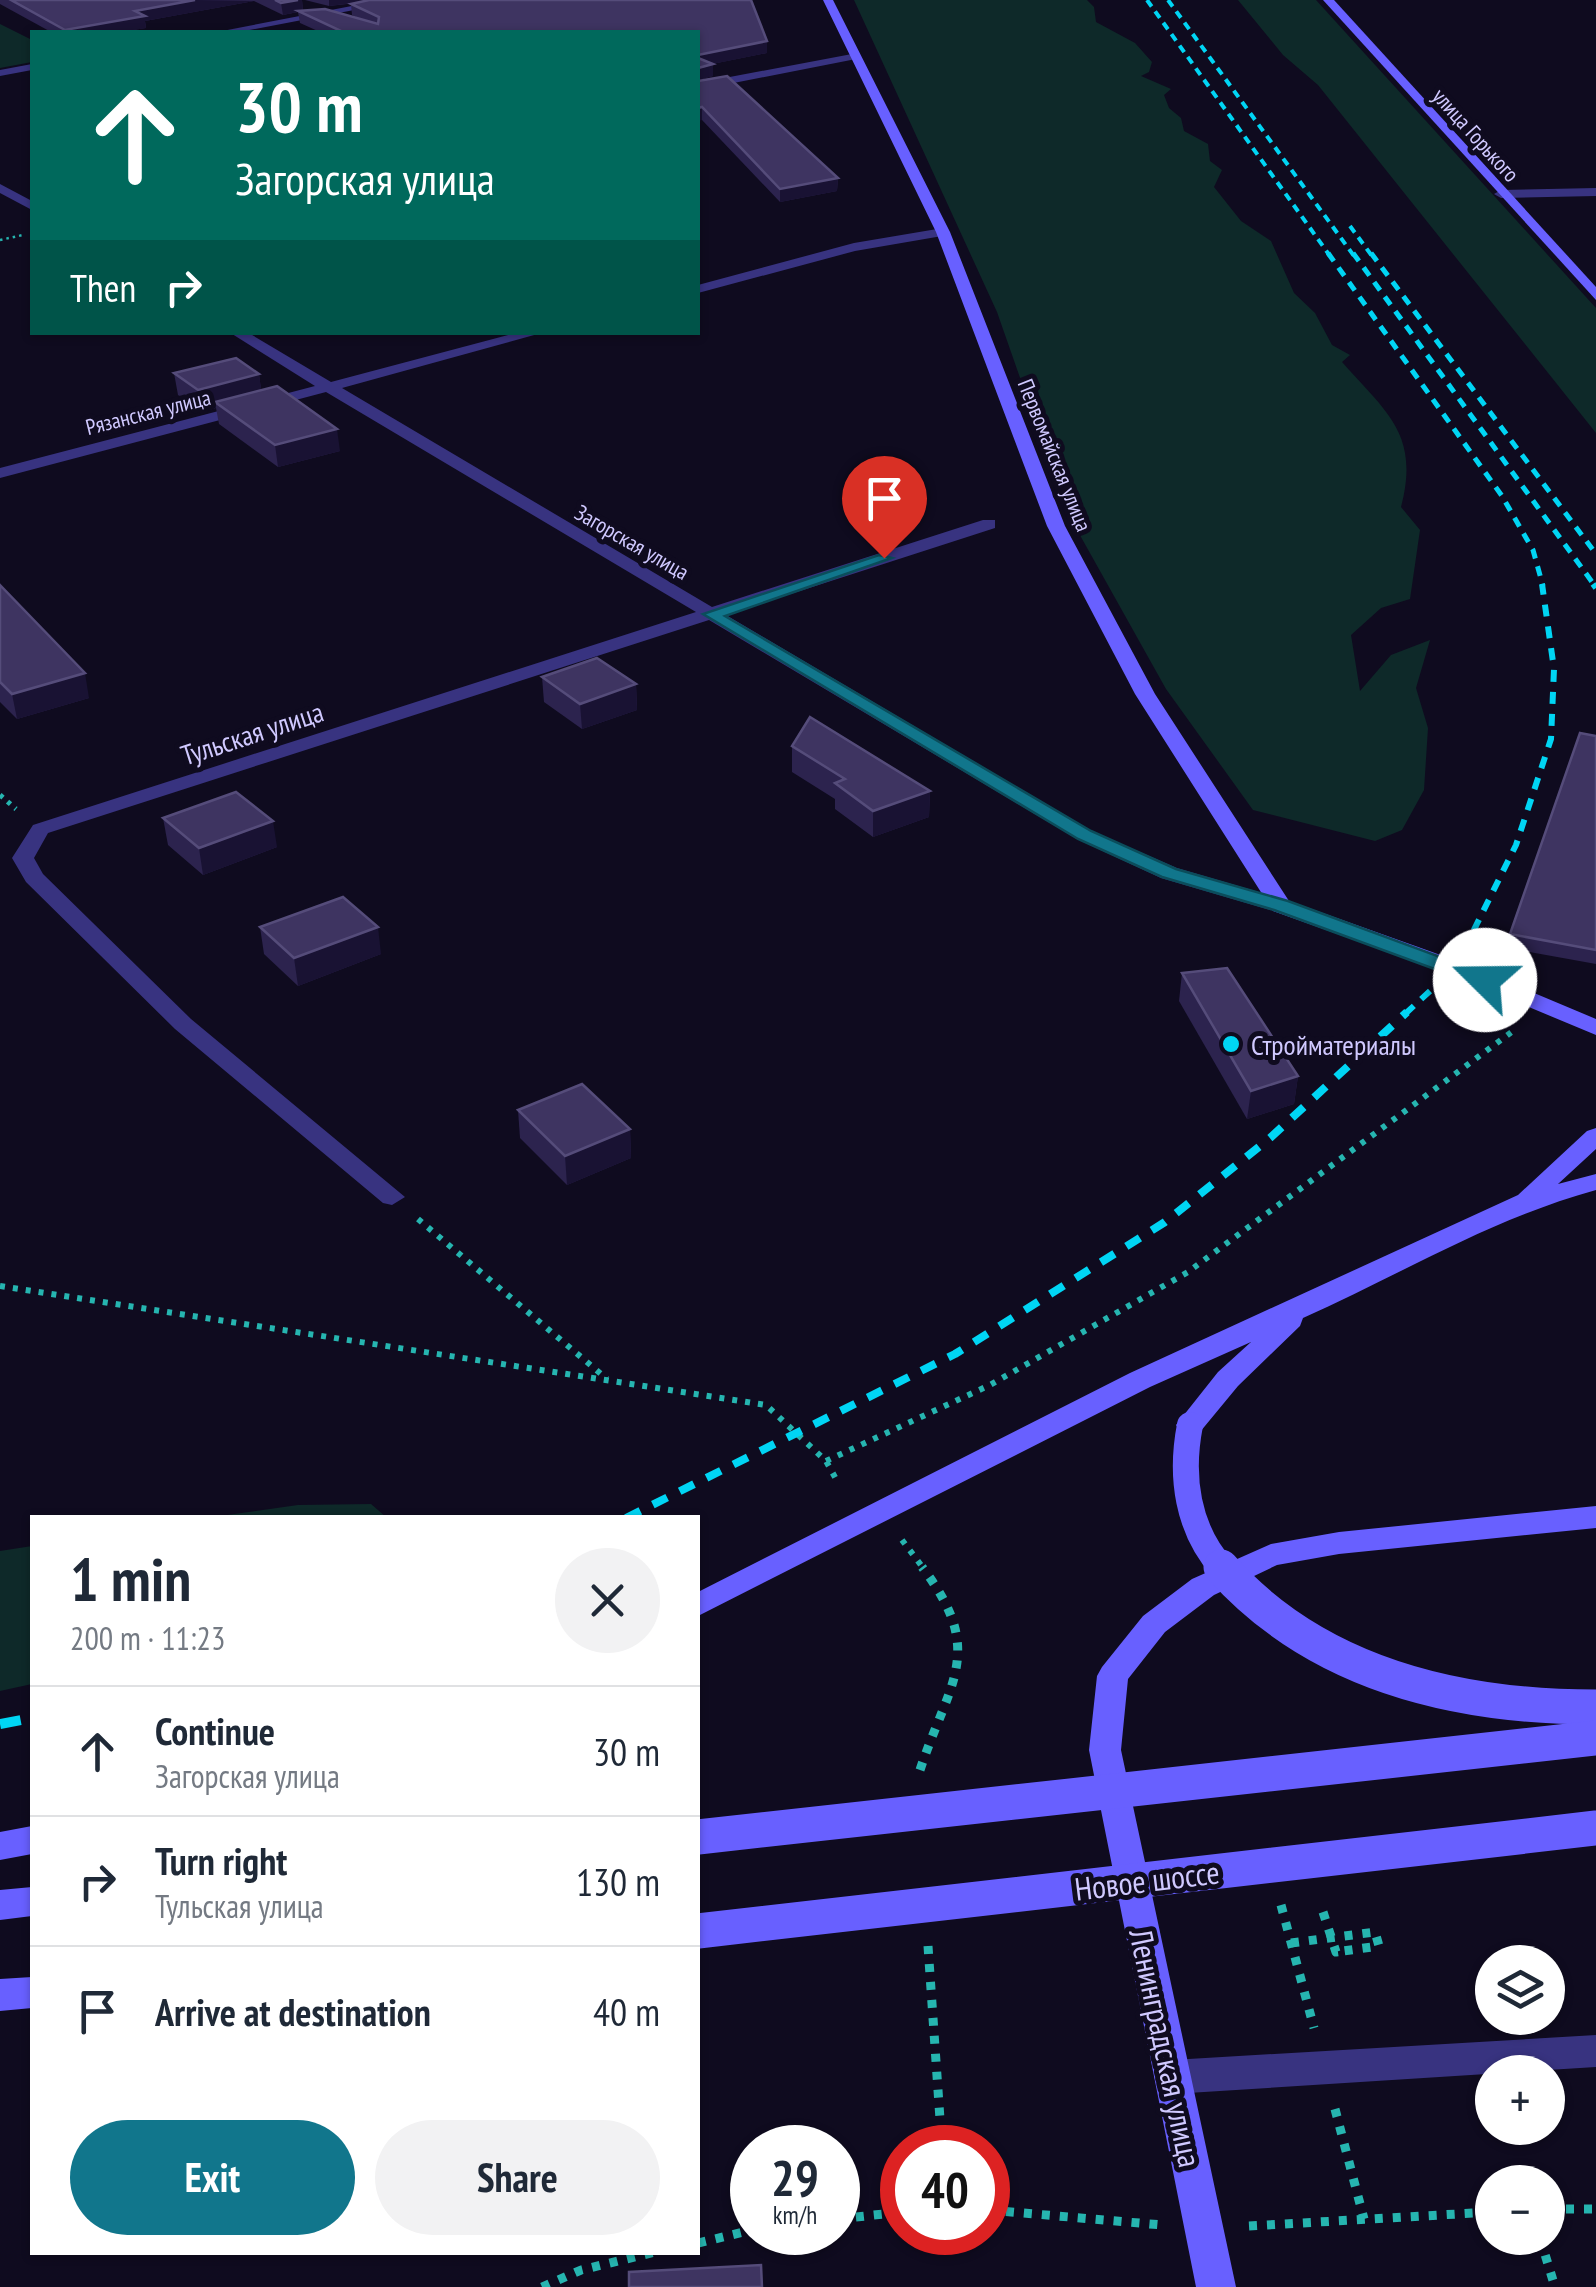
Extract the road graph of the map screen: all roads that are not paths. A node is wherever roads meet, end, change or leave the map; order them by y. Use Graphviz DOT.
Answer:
graph roads {
  1 [pos="295,0"];
  2 [pos="402,0"];
  3 [pos="828,0"];
  4 [pos="1328,0"];
  5 [pos="328,14"];
  6 [pos="358,26"];
  7 [pos="235,30"];
  8 [pos="852,57"];
  9 [pos="30,67"];
  10 [pos="0,72"];
  11 [pos="700,87"];
  12 [pos="0,188"];
  13 [pos="1596,192"];
  14 [pos="1501,194"];
  15 [pos="30,205"];
  16 [pos="944,232"];
  17 [pos="700,289"];
  18 [pos="1596,296"];
  19 [pos="241,335"];
  20 [pos="527,335"];
  21 [pos="327,390"];
  22 [pos="0,473"];
  23 [pos="989,524"];
  24 [pos="711,614"];
  25 [pos="1281,906"];
  26 [pos="1596,1028"];
  27 [pos="1596,1136"];
  28 [pos="1596,1182"];
  29 [pos="392,1196"];
  30 [pos="1596,1198"];
  31 [pos="1523,1202"];
  32 [pos="1304,1307"];
  33 [pos="1596,1517"];
  34 [pos="700,1604"];
  35 [pos="1596,1707"];
  36 [pos="1596,1738"];
  37 [pos="1596,1828"];
  38 [pos="700,1837"];
  39 [pos="30,1840"];
  40 [pos="0,1846"];
  41 [pos="30,1902"];
  42 [pos="0,1904"];
  43 [pos="700,1931"];
  44 [pos="30,1993"];
  45 [pos="0,1996"];
  46 [pos="1596,2051"];
  47 [pos="1172,2076"];
  48 [pos="1216,2287"];
  1 -- 5 [label="street"];
  2 -- 5 [label="street"];
  3 -- 8 [label="street, Первомайская улица"];
  4 -- 14 [label="street, улица Горького"];
  5 -- 6 [label="street"];
  5 -- 7 [label="street"];
  8 -- 11 [label="street"];
  8 -- 16 [label="street, Первомайская улица"];
  9 -- 10 [label="street"];
  12 -- 15 [label="street"];
  13 -- 14 [label="street"];
  14 -- 18 [label="street, улица Горького"];
  16 -- 17 [label="street"];
  16 -- 25 [label="street, Первомайская улица"];
  19 -- 21 [label="street, Загорская улица"];
  20 -- 21 [label="street, Рязанская улица"];
  21 -- 22 [label="street, Рязанская улица"];
  21 -- 24 [label="street, Загорская улица"];
  23 -- 24 [label="street, Тульская улица"];
  24 -- 25 [label="street, Загорская улица"];
  24 -- 29 [label="street, Тульская улица"];
  25 -- 26 [label="street"];
  27 -- 31 [label="street"];
  28 -- 31 [label="street"];
  30 -- 31 [label="street"];
  31 -- 32 [label="street"];
  32 -- 34 [label="street"];
  32 -- 35 [label="street, bridge"];
  33 -- 47 [label="street, Ленинградская улица"];
  36 -- 38 [label="street, bridge"];
  37 -- 43 [label="street, Новое шоссе, bridge"];
  39 -- 40 [label="street"];
  41 -- 42 [label="street"];
  44 -- 45 [label="street"];
  46 -- 47 [label="street"];
  47 -- 48 [label="street, Ленинградская улица"];
}
